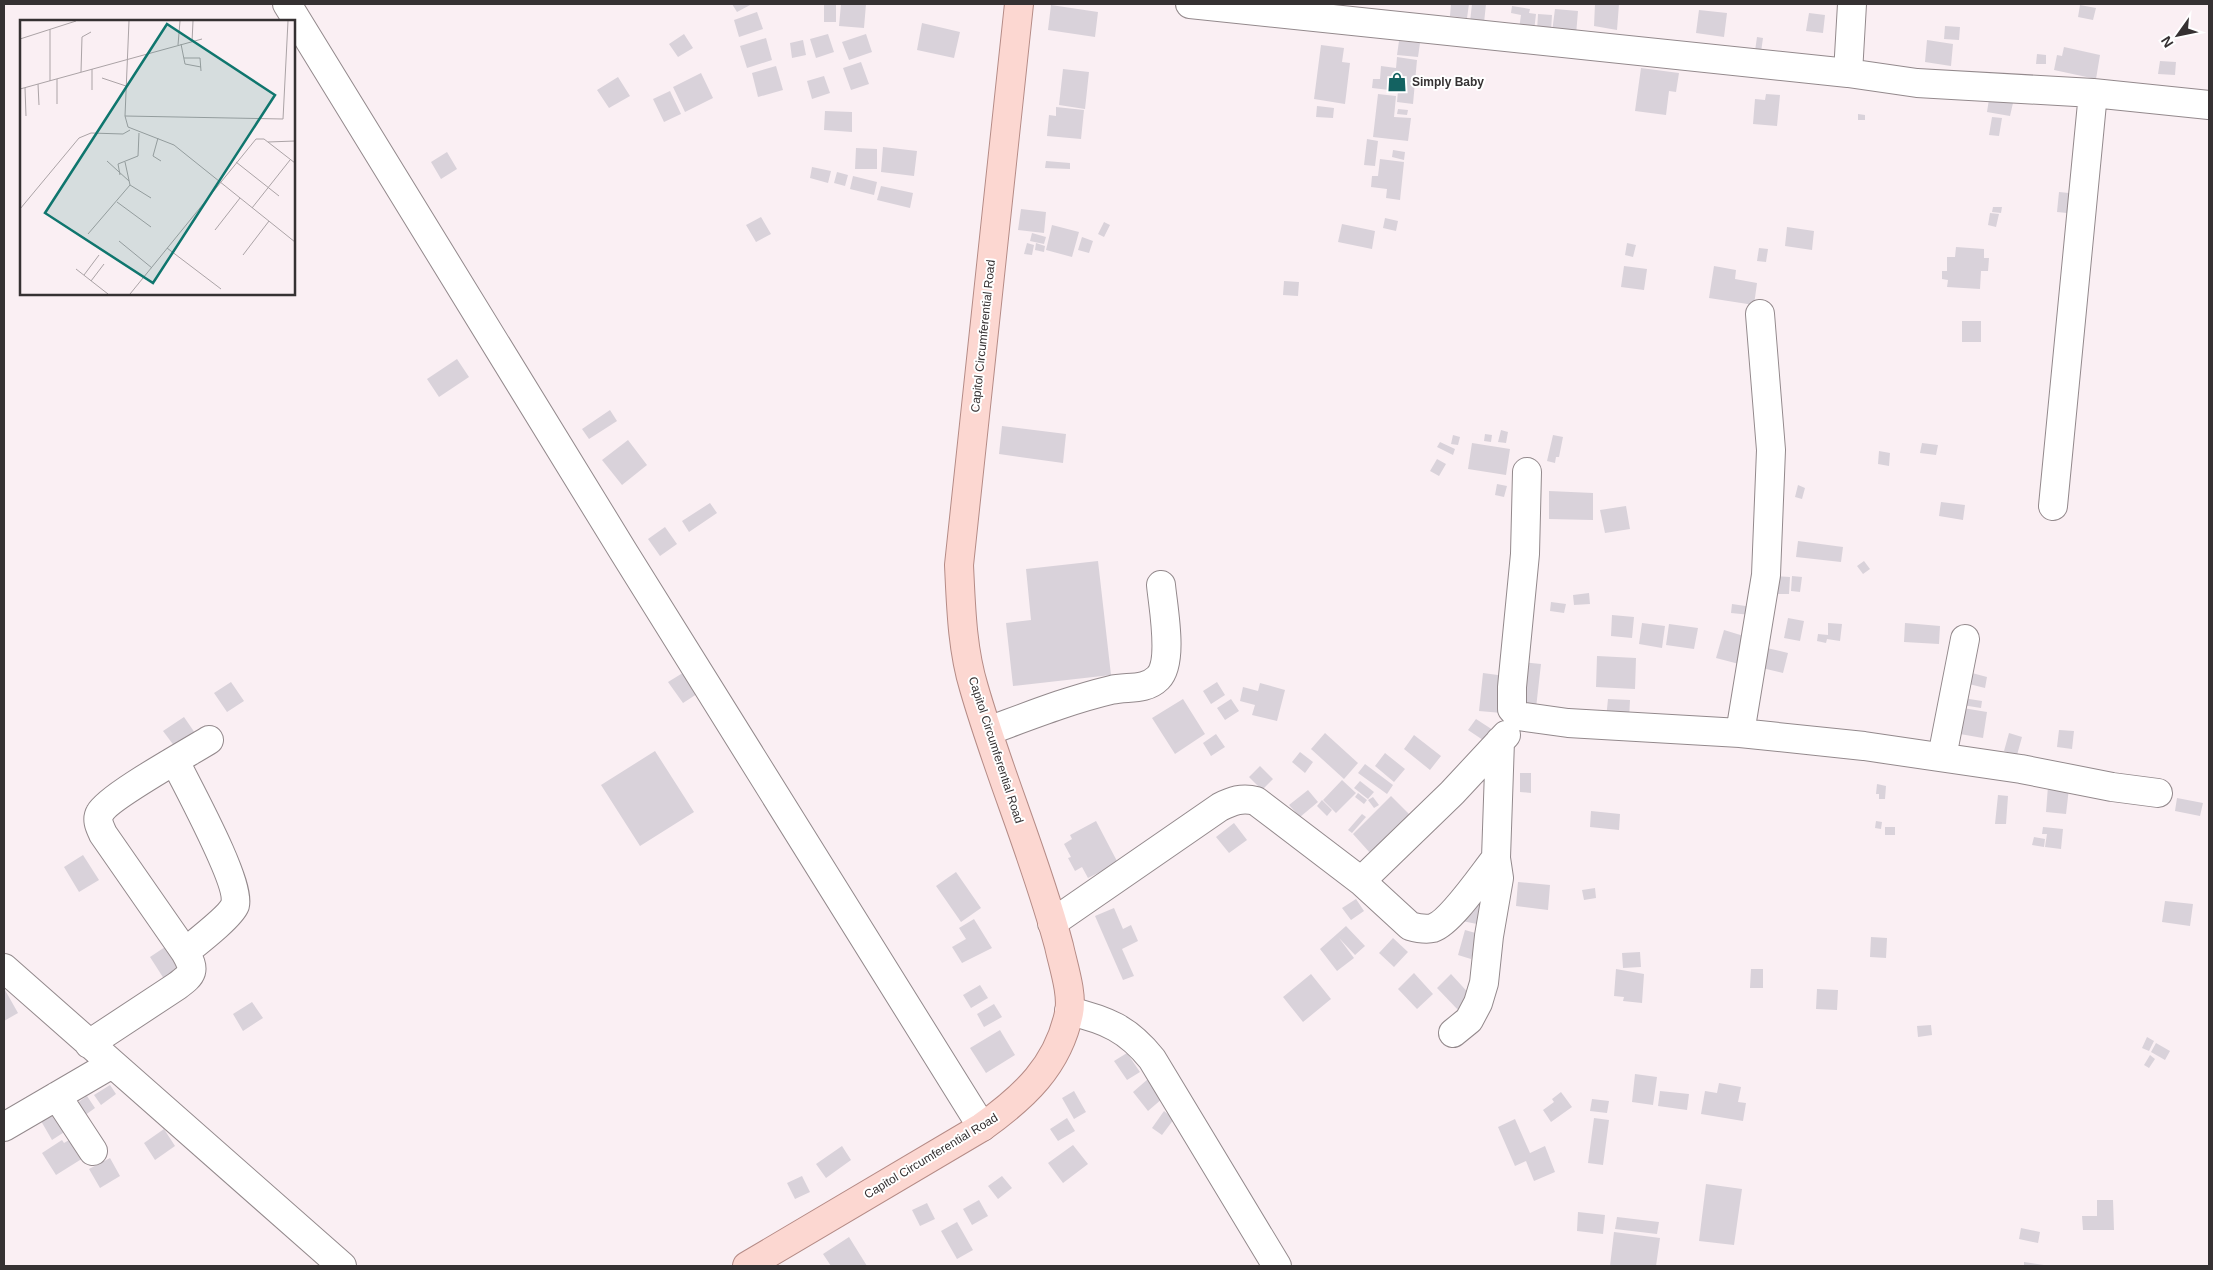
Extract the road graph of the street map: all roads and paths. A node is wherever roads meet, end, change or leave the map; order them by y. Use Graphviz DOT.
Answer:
graph roads {
  1 [pos="287,4"];
  2 [pos="1019,4"];
  3 [pos="1190,4"];
  4 [pos="1852,4"];
  5 [pos="1848,73"];
  6 [pos="2093,93"];
  7 [pos="2209,105"];
  8 [pos="1760,314"];
  9 [pos="1527,472"];
  10 [pos="2053,506"];
  11 [pos="1161,585"];
  12 [pos="1965,639"];
  13 [pos="1528,718"];
  14 [pos="988,731"];
  15 [pos="1740,733"];
  16 [pos="209,740"];
  17 [pos="1500,740"];
  18 [pos="1942,758"];
  19 [pos="175,761"];
  20 [pos="2158,793"];
  21 [pos="1496,858"];
  22 [pos="1361,881"];
  23 [pos="1052,923"];
  24 [pos="185,952"];
  25 [pos="6,973"];
  26 [pos="1069,1012"];
  27 [pos="1453,1032"];
  28 [pos="89,1044"];
  29 [pos="112,1064"];
  30 [pos="56,1096"];
  31 [pos="4,1127"];
  32 [pos="982,1127"];
  33 [pos="93,1151"];
  34 [pos="342,1266"];
  35 [pos="747,1266"];
  36 [pos="1277,1266"];
  1 -- 32 [label="street"];
  2 -- 14 [label="main road, Capitol Circumferential Road"];
  3 -- 5 [label="street"];
  4 -- 5 [label="street"];
  5 -- 6 [label="street"];
  6 -- 7 [label="street"];
  6 -- 10 [label="street"];
  8 -- 15 [label="street"];
  9 -- 13 [label="street"];
  11 -- 14 [label="street"];
  12 -- 18 [label="street"];
  13 -- 15 [label="street"];
  13 -- 17 [label="street"];
  14 -- 23 [label="main road, Capitol Circumferential Road"];
  15 -- 18 [label="street"];
  16 -- 19 [label="street"];
  17 -- 21 [label="street"];
  17 -- 22 [label="street"];
  18 -- 20 [label="street"];
  19 -- 24 [label="street"];
  19 -- 24 [label="street"];
  21 -- 22 [label="street"];
  21 -- 27 [label="street"];
  22 -- 23 [label="street"];
  23 -- 26 [label="main road, Capitol Circumferential Road"];
  24 -- 28 [label="street"];
  25 -- 28 [label="street"];
  26 -- 32 [label="main road, Capitol Circumferential Road"];
  26 -- 36 [label="street"];
  28 -- 29 [label="street"];
  29 -- 30 [label="street"];
  29 -- 34 [label="street"];
  30 -- 31 [label="street"];
  30 -- 33 [label="street"];
  32 -- 35 [label="main road, Capitol Circumferential Road"];
}
